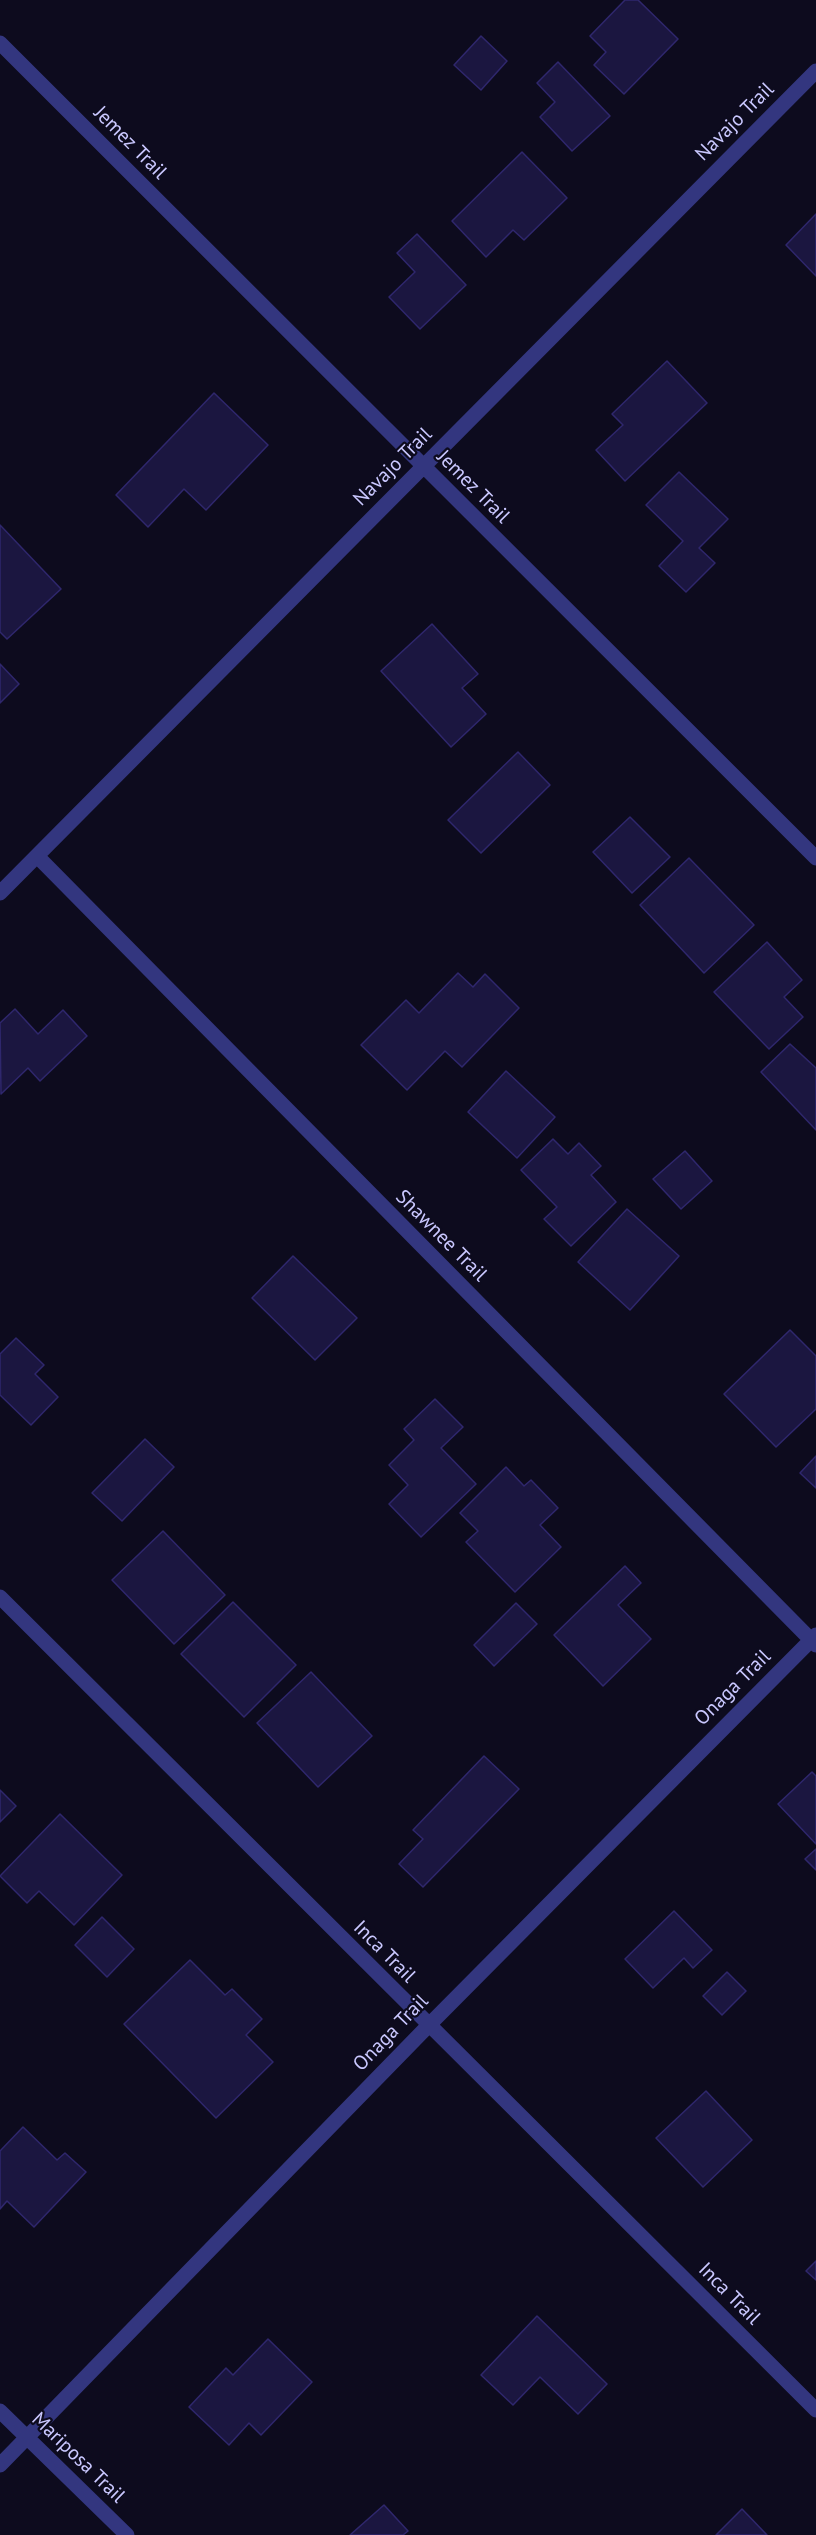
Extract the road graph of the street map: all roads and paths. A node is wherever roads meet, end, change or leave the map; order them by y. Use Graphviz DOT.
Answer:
graph roads {
  1 [pos="0,43"];
  2 [pos="816,71"];
  3 [pos="423,467"];
  4 [pos="37,856"];
  5 [pos="816,858"];
  6 [pos="0,893"];
  7 [pos="0,1598"];
  8 [pos="814,1640"];
  9 [pos="429,2025"];
  10 [pos="816,2410"];
  11 [pos="0,2411"];
  12 [pos="26,2438"];
  13 [pos="0,2465"];
  14 [pos="127,2535"];
  1 -- 3 [label="street, Jemez Trail"];
  2 -- 3 [label="street, Navajo Trail"];
  3 -- 4 [label="street, Navajo Trail"];
  3 -- 5 [label="street, Jemez Trail"];
  4 -- 6 [label="street, Navajo Trail"];
  4 -- 8 [label="street, Shawnee Trail"];
  7 -- 9 [label="street, Inca Trail"];
  8 -- 9 [label="street, Onaga Trail"];
  9 -- 10 [label="street, Inca Trail"];
  9 -- 12 [label="street, Onaga Trail"];
  11 -- 12 [label="street, Mariposa Trail"];
  12 -- 13 [label="street, Onaga Trail"];
  12 -- 14 [label="street, Mariposa Trail"];
}
